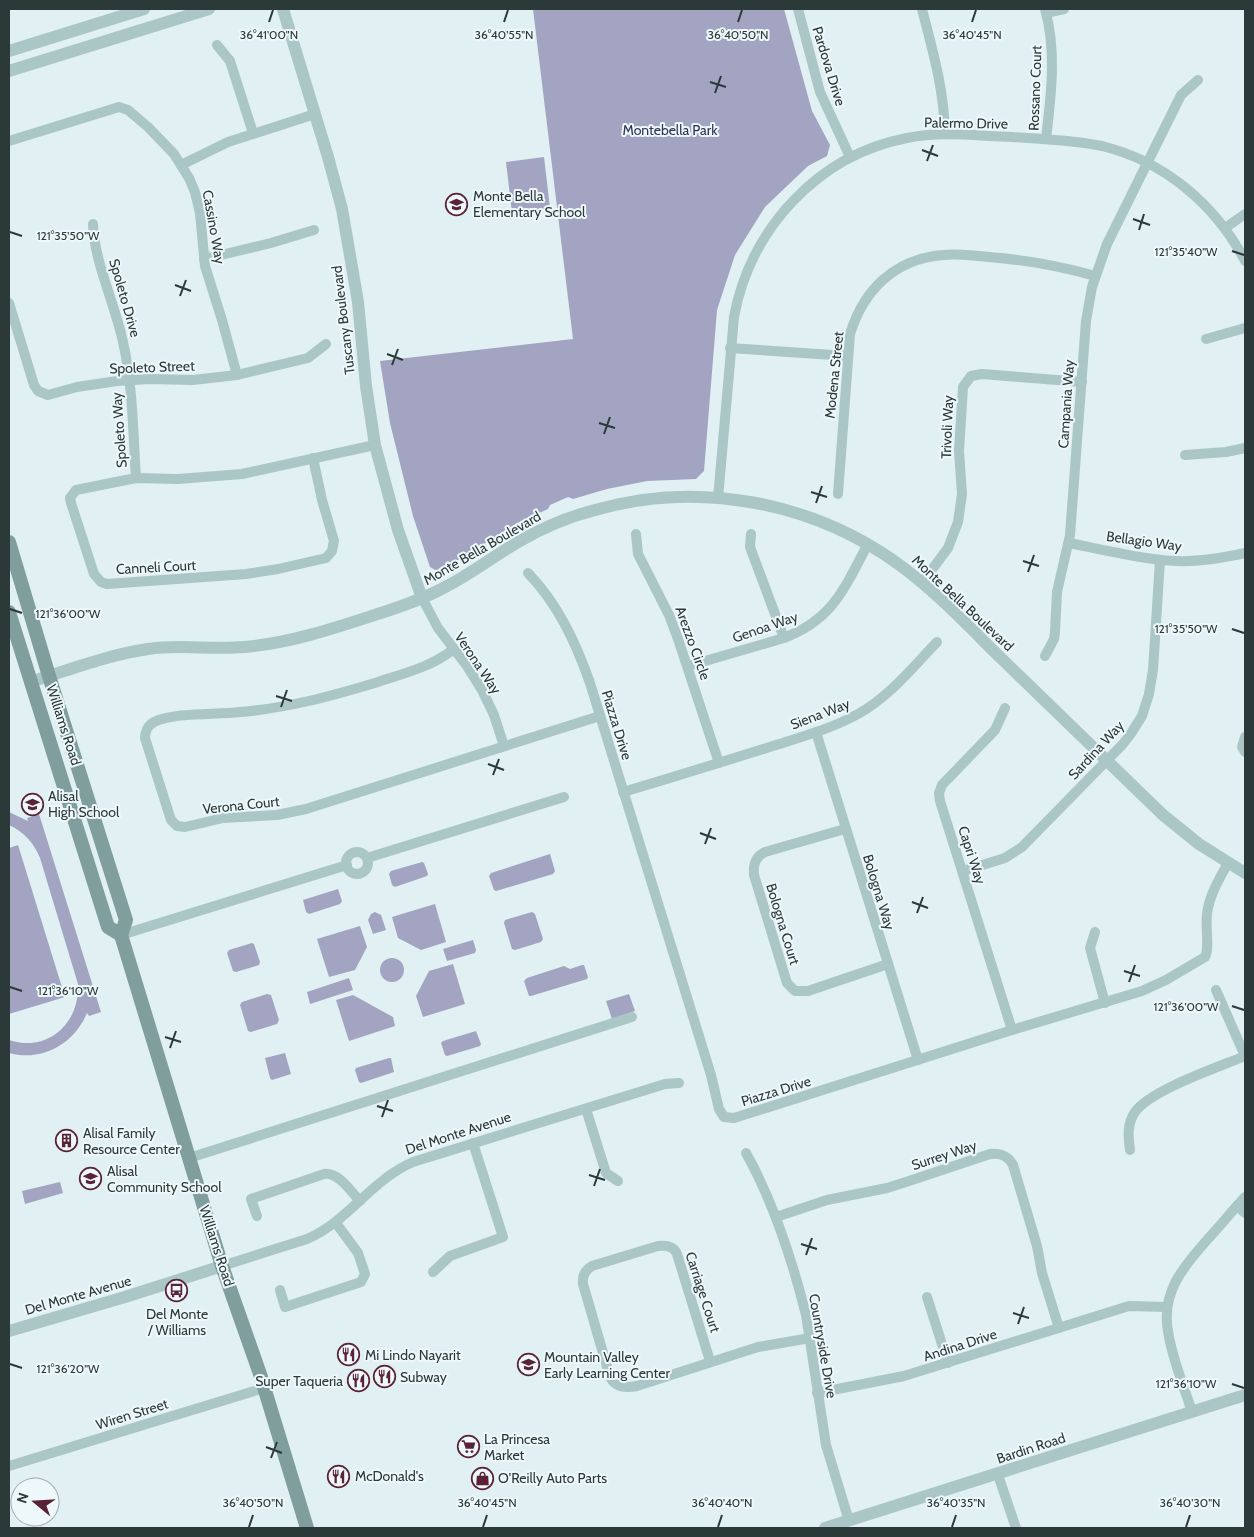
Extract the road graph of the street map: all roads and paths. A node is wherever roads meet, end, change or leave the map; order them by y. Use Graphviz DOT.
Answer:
graph roads {
  1 [pos="144,9"];
  2 [pos="208,9"];
  3 [pos="283,9"];
  4 [pos="798,9"];
  5 [pos="922,9"];
  6 [pos="1064,9"];
  7 [pos="1045,11"];
  8 [pos="217,45"];
  9 [pos="9,51"];
  10 [pos="9,71"];
  11 [pos="1198,80"];
  12 [pos="315,114"];
  13 [pos="253,133"];
  14 [pos="945,134"];
  15 [pos="1046,139"];
  16 [pos="9,141"];
  17 [pos="850,157"];
  18 [pos="1147,163"];
  19 [pos="181,165"];
  20 [pos="1245,214"];
  21 [pos="93,224"];
  22 [pos="1225,228"];
  23 [pos="314,230"];
  24 [pos="204,259"];
  25 [pos="1245,261"];
  26 [pos="1095,276"];
  27 [pos="9,303"];
  28 [pos="1245,328"];
  29 [pos="1206,339"];
  30 [pos="326,344"];
  31 [pos="730,348"];
  32 [pos="848,356"];
  33 [pos="237,375"];
  34 [pos="129,380"];
  35 [pos="1082,382"];
  36 [pos="375,445"];
  37 [pos="1245,448"];
  38 [pos="1185,455"];
  39 [pos="314,458"];
  40 [pos="136,478"];
  41 [pos="838,494"];
  42 [pos="718,498"];
  43 [pos="636,534"];
  44 [pos="752,534"];
  45 [pos="9,542"];
  46 [pos="1069,543"];
  47 [pos="868,544"];
  48 [pos="11,552"];
  49 [pos="1245,553"];
  50 [pos="1160,560"];
  51 [pos="528,573"];
  52 [pos="922,583"];
  53 [pos="422,598"];
  54 [pos="9,612"];
  55 [pos="784,638"];
  56 [pos="937,642"];
  57 [pos="454,649"];
  58 [pos="1044,656"];
  59 [pos="688,666"];
  60 [pos="49,676"];
  61 [pos="30,682"];
  62 [pos="1005,708"];
  63 [pos="600,716"];
  64 [pos="816,732"];
  65 [pos="1245,737"];
  66 [pos="504,746"];
  67 [pos="1245,752"];
  68 [pos="1106,760"];
  69 [pos="719,763"];
  70 [pos="623,792"];
  71 [pos="564,797"];
  72 [pos="845,828"];
  73 [pos="367,858"];
  74 [pos="1228,863"];
  75 [pos="347,865"];
  76 [pos="963,871"];
  77 [pos="1245,872"];
  78 [pos="1095,932"];
  79 [pos="121,935"];
  80 [pos="888,964"];
  81 [pos="1216,990"];
  82 [pos="1105,1003"];
  83 [pos="632,1017"];
  84 [pos="1012,1030"];
  85 [pos="1245,1056"];
  86 [pos="918,1060"];
  87 [pos="679,1084"];
  88 [pos="586,1109"];
  89 [pos="473,1143"];
  90 [pos="1130,1150"];
  91 [pos="746,1153"];
  92 [pos="189,1158"];
  93 [pos="618,1182"];
  94 [pos="1245,1197"];
  95 [pos="360,1201"];
  96 [pos="1241,1209"];
  97 [pos="257,1216"];
  98 [pos="776,1217"];
  99 [pos="336,1223"];
  100 [pos="222,1266"];
  101 [pos="432,1272"];
  102 [pos="280,1290"];
  103 [pos="927,1297"];
  104 [pos="1167,1308"];
  105 [pos="1059,1328"];
  106 [pos="9,1331"];
  107 [pos="810,1338"];
  108 [pos="710,1361"];
  109 [pos="948,1364"];
  110 [pos="264,1388"];
  111 [pos="817,1393"];
  112 [pos="1245,1395"];
  113 [pos="1192,1412"];
  114 [pos="9,1466"];
  115 [pos="998,1475"];
  116 [pos="849,1521"];
  117 [pos="307,1528"];
  118 [pos="825,1528"];
  119 [pos="1016,1528"];
  1 -- 9 [label="street"];
  2 -- 10 [label="street"];
  3 -- 12 [label="street, Tuscany Boulevard"];
  4 -- 17 [label="street, Pardova Drive"];
  5 -- 14 [label="street"];
  6 -- 7 [label="street"];
  7 -- 15 [label="street, Rossano Court"];
  8 -- 13 [label="street"];
  11 -- 18 [label="street, Campania Way"];
  12 -- 13 [label="street"];
  12 -- 36 [label="street, Tuscany Boulevard"];
  13 -- 19 [label="street"];
  14 -- 15 [label="street, Palermo Drive"];
  14 -- 17 [label="street, Palermo Drive"];
  15 -- 18 [label="street, Palermo Drive"];
  16 -- 19 [label="street, Cassino Way"];
  17 -- 31 [label="street, Palermo Drive"];
  18 -- 22 [label="street, Palermo Drive"];
  18 -- 26 [label="street, Campania Way"];
  19 -- 24 [label="street, Cassino Way"];
  20 -- 22 [label="street"];
  21 -- 34 [label="street, Spoleto Drive"];
  22 -- 25 [label="street, Palermo Drive"];
  23 -- 24 [label="street"];
  24 -- 33 [label="street, Cassino Way"];
  26 -- 32 [label="street, Modena Street"];
  26 -- 35 [label="street, Campania Way"];
  27 -- 34 [label="street, Spoleto Street"];
  28 -- 29 [label="street"];
  30 -- 33 [label="street, Spoleto Street"];
  31 -- 32 [label="street"];
  31 -- 42 [label="street, Palermo Drive"];
  32 -- 41 [label="street, Modena Street"];
  33 -- 34 [label="street, Spoleto Street"];
  34 -- 40 [label="street, Spoleto Way"];
  35 -- 46 [label="street, Campania Way"];
  35 -- 52 [label="street, Trivoli Way"];
  36 -- 39 [label="street, Canneli Court"];
  36 -- 53 [label="street, Tuscany Boulevard"];
  37 -- 38 [label="street"];
  39 -- 40 [label="street, Canneli Court"];
  39 -- 40 [label="street, Canneli Court"];
  42 -- 47 [label="street, Monte Bella Boulevard"];
  42 -- 53 [label="street, Monte Bella Boulevard"];
  43 -- 59 [label="street, Arezzo Circle"];
  44 -- 55 [label="street"];
  45 -- 48 [label="main road, Williams Road"];
  46 -- 50 [label="street, Bellagio Way"];
  46 -- 58 [label="street, Campania Way"];
  47 -- 52 [label="street, Monte Bella Boulevard"];
  47 -- 55 [label="street, Genoa Way"];
  48 -- 60 [label="main road, Williams Road"];
  49 -- 50 [label="street, Bellagio Way"];
  50 -- 68 [label="street, Sardina Way"];
  51 -- 63 [label="street, Piazza Drive"];
  52 -- 68 [label="street, Monte Bella Boulevard"];
  53 -- 57 [label="street, Verona Way"];
  53 -- 60 [label="street, Monte Bella Boulevard"];
  54 -- 61 [label="main road, Williams Road"];
  55 -- 59 [label="street, Genoa Way"];
  56 -- 64 [label="street, Siena Way"];
  57 -- 66 [label="street, Verona Way"];
  57 -- 66 [label="street, Verona Court"];
  59 -- 69 [label="street, Arezzo Circle"];
  60 -- 61 [label="street, Monte Bella Boulevard"];
  60 -- 79 [label="main road, Williams Road"];
  61 -- 79 [label="main road, Williams Road"];
  62 -- 76 [label="street, Capri Way"];
  63 -- 66 [label="street, Verona Court"];
  63 -- 70 [label="street, Piazza Drive"];
  64 -- 69 [label="street, Siena Way"];
  64 -- 72 [label="street, Bologna Way"];
  65 -- 67 [label="street"];
  68 -- 74 [label="street, Monte Bella Boulevard"];
  68 -- 76 [label="street, Sardina Way"];
  69 -- 70 [label="street, Siena Way"];
  70 -- 86 [label="street, Piazza Drive"];
  71 -- 73 [label="street"];
  72 -- 80 [label="street, Bologna Way"];
  72 -- 80 [label="street, Bologna Court"];
  73 -- 75 [label="street"];
  73 -- 75 [label="street"];
  74 -- 77 [label="street, Monte Bella Boulevard"];
  74 -- 82 [label="street, Piazza Drive"];
  75 -- 79 [label="street"];
  76 -- 84 [label="street, Capri Way"];
  78 -- 82 [label="street"];
  79 -- 92 [label="main road, Williams Road"];
  80 -- 86 [label="street, Bologna Way"];
  81 -- 85 [label="street"];
  82 -- 84 [label="street, Piazza Drive"];
  83 -- 92 [label="street"];
  84 -- 86 [label="street, Piazza Drive"];
  85 -- 90 [label="street"];
  87 -- 88 [label="street, Del Monte Avenue"];
  88 -- 89 [label="street, Del Monte Avenue"];
  88 -- 93 [label="street"];
  89 -- 95 [label="street, Del Monte Avenue"];
  89 -- 101 [label="street"];
  91 -- 98 [label="street, Countryside Drive"];
  92 -- 100 [label="main road, Williams Road"];
  94 -- 96 [label="street"];
  95 -- 97 [label="street"];
  95 -- 99 [label="street, Del Monte Avenue"];
  96 -- 104 [label="street"];
  98 -- 105 [label="street, Surrey Way"];
  98 -- 107 [label="street, Countryside Drive"];
  99 -- 100 [label="street, Del Monte Avenue"];
  99 -- 102 [label="street"];
  100 -- 106 [label="street, Del Monte Avenue"];
  100 -- 110 [label="main road, Williams Road"];
  103 -- 109 [label="street"];
  104 -- 105 [label="street, Andina Drive"];
  104 -- 113 [label="street"];
  105 -- 109 [label="street, Andina Drive"];
  107 -- 108 [label="street"];
  107 -- 111 [label="street, Countryside Drive"];
  108 -- 108 [label="street, Carriage Court"];
  109 -- 111 [label="street, Andina Drive"];
  110 -- 114 [label="street, Wiren Street"];
  110 -- 117 [label="main road, Williams Road"];
  111 -- 116 [label="street, Countryside Drive"];
  112 -- 113 [label="street, Bardin Road"];
  113 -- 115 [label="street, Bardin Road"];
  115 -- 116 [label="street, Bardin Road"];
  115 -- 119 [label="street"];
  116 -- 118 [label="street, Bardin Road"];
}
